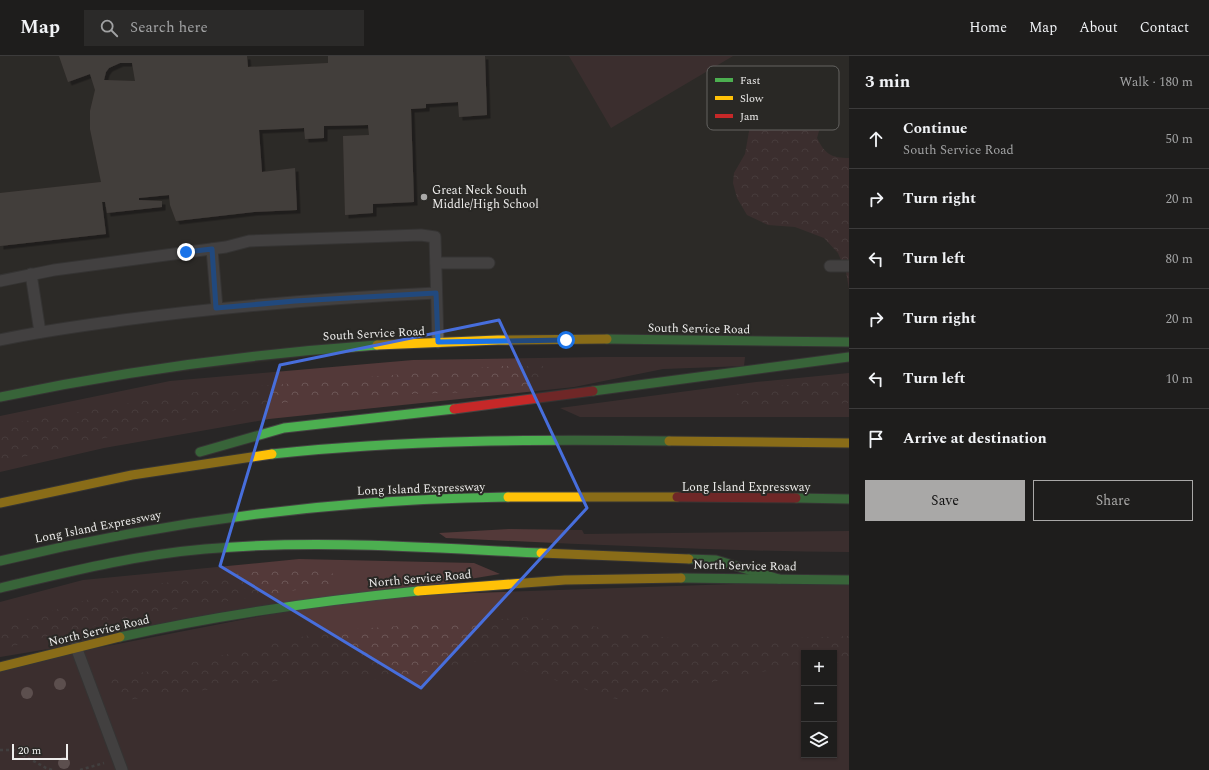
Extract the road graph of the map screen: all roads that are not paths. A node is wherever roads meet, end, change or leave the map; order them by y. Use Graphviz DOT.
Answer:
graph roads {
  1 [pos="212,249"];
  2 [pos="436,263"];
  3 [pos="489,263"];
  4 [pos="830,266"];
  5 [pos="849,266"];
  6 [pos="31,274"];
  7 [pos="0,281"];
  8 [pos="436,293"];
  9 [pos="216,308"];
  10 [pos="40,332"];
  11 [pos="0,340"];
  12 [pos="438,342"];
  13 [pos="849,342"];
  14 [pos="849,357"];
  15 [pos="0,397"];
  16 [pos="849,444"];
  17 [pos="121,476"];
  18 [pos="849,500"];
  19 [pos="0,503"];
  20 [pos="0,561"];
  21 [pos="779,579"];
  22 [pos="849,580"];
  23 [pos="0,588"];
  24 [pos="76,647"];
  25 [pos="0,667"];
  26 [pos="122,770"];
  1 -- 2 [label="lane"];
  1 -- 6 [label="lane"];
  1 -- 9 [label="lane"];
  2 -- 3 [label="lane"];
  2 -- 8 [label="lane"];
  4 -- 5 [label="lane"];
  6 -- 7 [label="lane"];
  6 -- 10 [label="lane"];
  8 -- 9 [label="lane"];
  8 -- 12 [label="lane"];
  9 -- 10 [label="lane"];
  10 -- 11 [label="lane"];
  12 -- 13 [label="main road, South Service Road"];
  12 -- 15 [label="main road, South Service Road"];
  14 -- 17 [label="main road"];
  16 -- 17 [label="main road"];
  17 -- 19 [label="main road"];
  18 -- 20 [label="main road, Long Island Expressway"];
  21 -- 22 [label="main road, North Service Road"];
  21 -- 23 [label="main road"];
  21 -- 24 [label="main road, North Service Road"];
  24 -- 25 [label="main road, North Service Road"];
  24 -- 26 [label="lane"];
}
